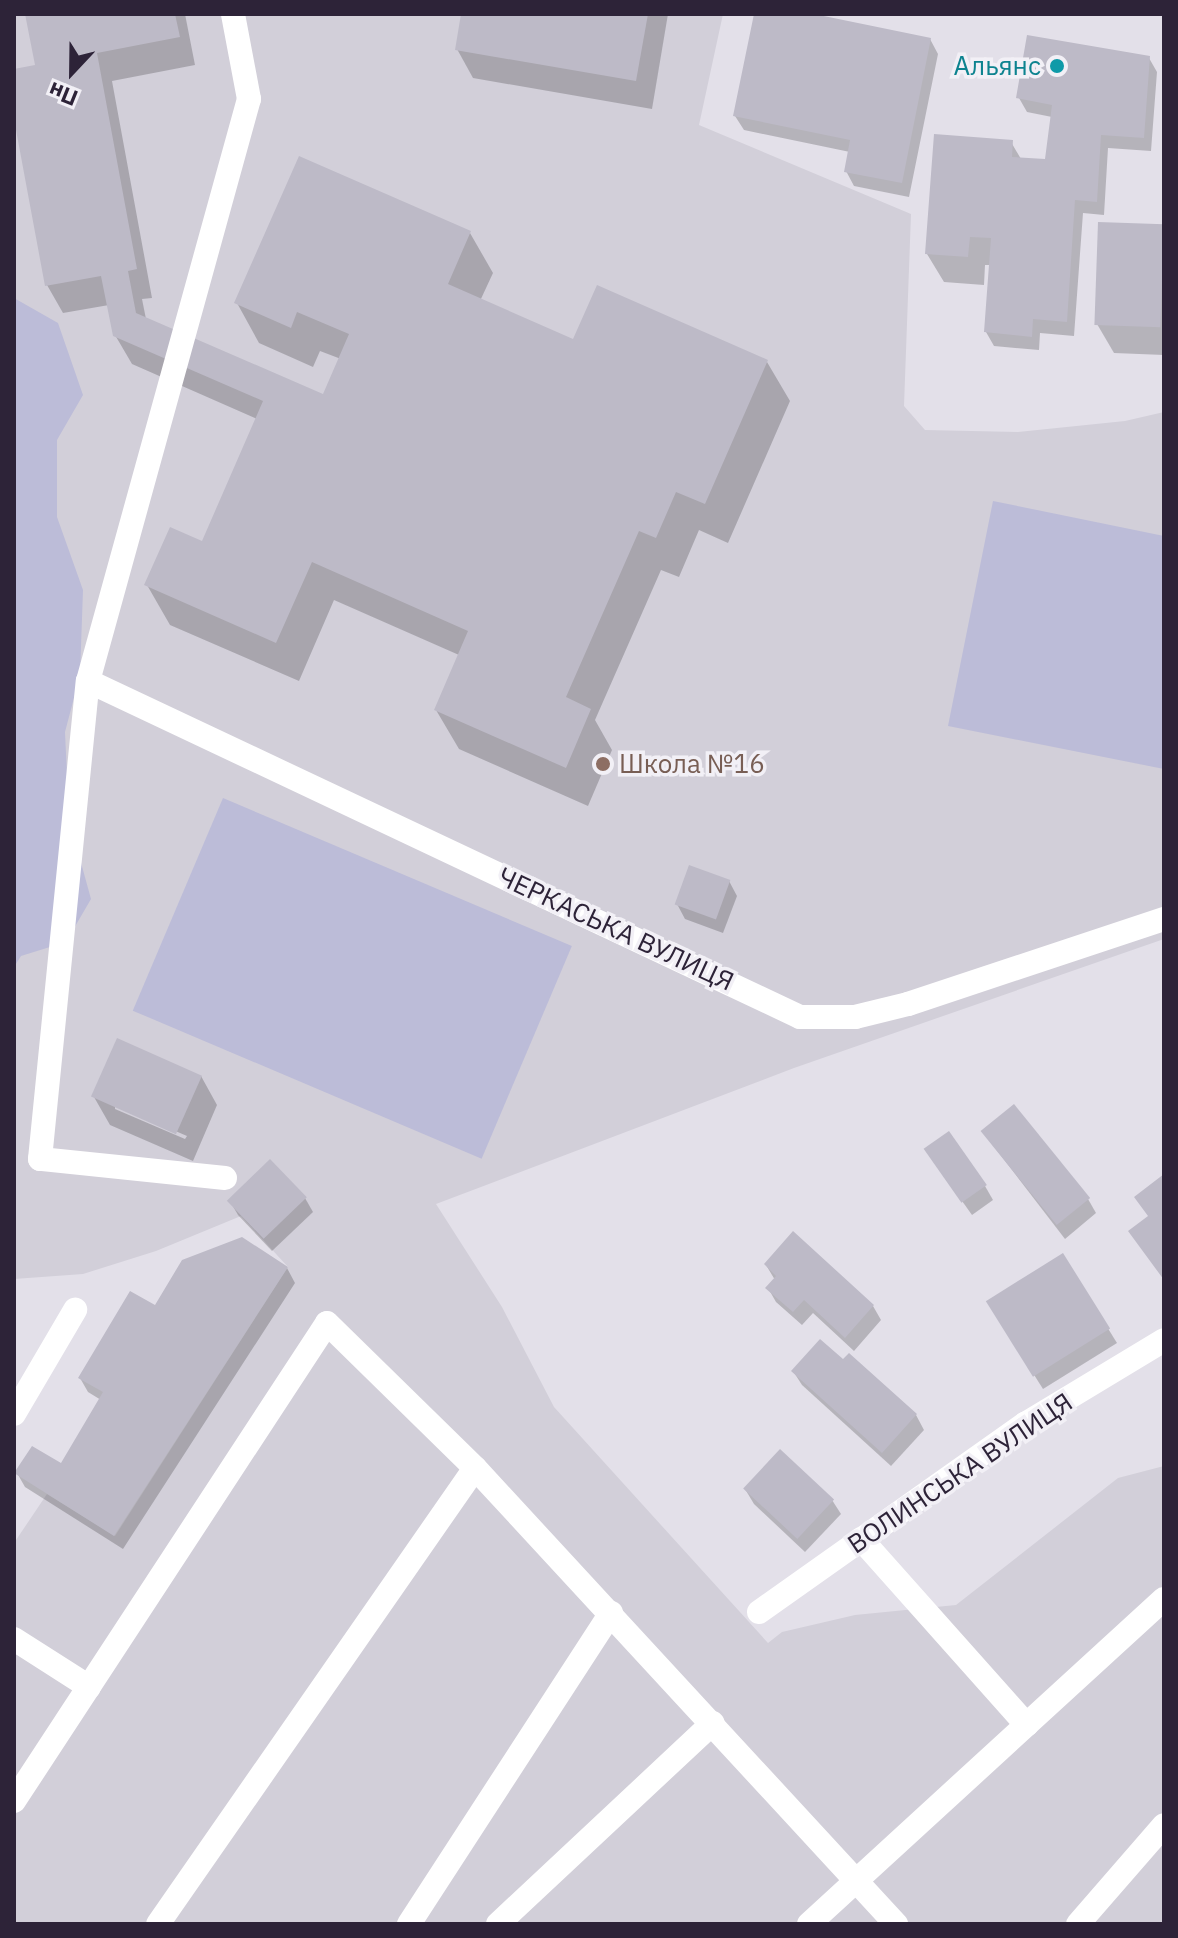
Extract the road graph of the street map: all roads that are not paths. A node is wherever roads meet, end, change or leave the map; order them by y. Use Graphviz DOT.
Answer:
graph roads {
  1 [pos="233,14"];
  2 [pos="88,681"];
  3 [pos="1164,919"];
  4 [pos="225,1178"];
  5 [pos="75,1310"];
  6 [pos="1164,1340"];
  7 [pos="14,1414"];
  8 [pos="475,1468"];
  9 [pos="861,1539"];
  10 [pos="1164,1599"];
  11 [pos="759,1612"];
  12 [pos="611,1613"];
  13 [pos="14,1639"];
  14 [pos="89,1687"];
  15 [pos="713,1723"];
  16 [pos="1027,1725"];
  17 [pos="14,1801"];
  18 [pos="1164,1825"];
  19 [pos="858,1881"];
  20 [pos="158,1924"];
  21 [pos="409,1924"];
  22 [pos="498,1924"];
  23 [pos="809,1924"];
  24 [pos="896,1924"];
  25 [pos="1078,1924"];
  1 -- 2 [label="street"];
  2 -- 3 [label="street, ЧЕРКАСЬКА ВУЛИЦЯ"];
  2 -- 4 [label="street"];
  5 -- 7 [label="street"];
  6 -- 9 [label="street, ВОЛИНСЬКА ВУЛИЦЯ"];
  8 -- 12 [label="street"];
  8 -- 14 [label="street"];
  8 -- 20 [label="street"];
  9 -- 11 [label="street, ВОЛИНСЬКА ВУЛИЦЯ"];
  9 -- 16 [label="street"];
  10 -- 16 [label="street"];
  12 -- 15 [label="street"];
  12 -- 21 [label="street"];
  13 -- 14 [label="street"];
  14 -- 17 [label="street"];
  15 -- 19 [label="street"];
  15 -- 22 [label="street"];
  16 -- 19 [label="street"];
  18 -- 25 [label="street"];
  19 -- 23 [label="street"];
  19 -- 24 [label="street"];
}
